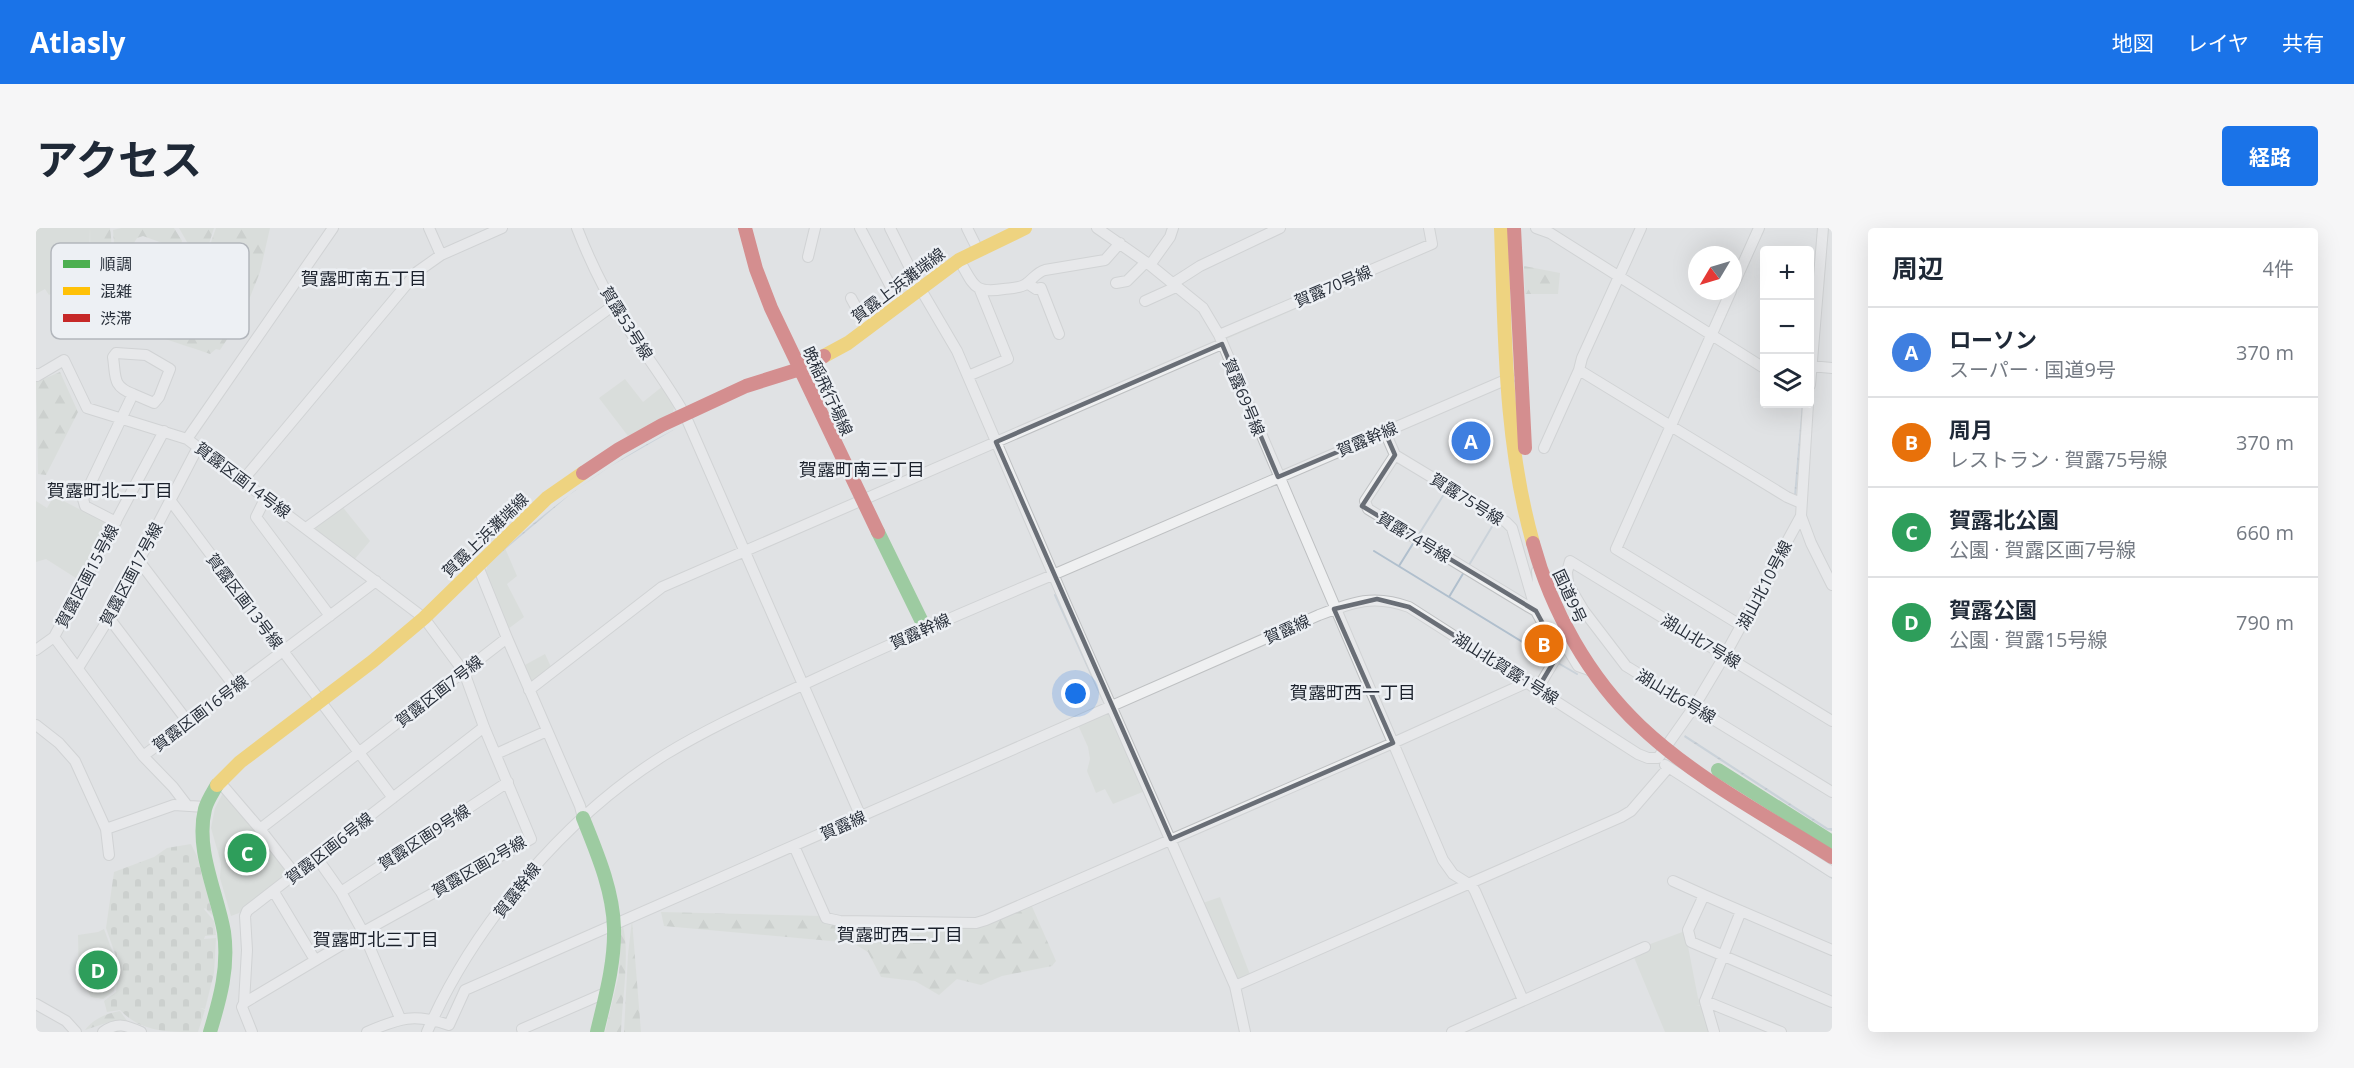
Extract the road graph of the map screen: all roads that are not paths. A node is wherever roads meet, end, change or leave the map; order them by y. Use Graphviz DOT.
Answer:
graph roads {
  1 [pos="333,228"];
  2 [pos="429,228"];
  3 [pos="502,228"];
  4 [pos="577,228"];
  5 [pos="744,228"];
  6 [pos="815,228"];
  7 [pos="860,228"];
  8 [pos="967,228"];
  9 [pos="1025,228"];
  10 [pos="1097,228"];
  11 [pos="1173,228"];
  12 [pos="1280,228"];
  13 [pos="1429,228"];
  14 [pos="1535,228"];
  15 [pos="1641,228"];
  16 [pos="1758,228"];
  17 [pos="1823,228"];
  18 [pos="893,229"];
  19 [pos="1510,229"];
  20 [pos="1120,243"];
  21 [pos="978,250"];
  22 [pos="441,255"];
  23 [pos="808,257"];
  24 [pos="959,260"];
  25 [pos="1148,264"];
  26 [pos="1742,265"];
  27 [pos="1619,278"];
  28 [pos="1027,283"];
  29 [pos="1116,283"];
  30 [pos="1174,286"];
  31 [pos="920,288"];
  32 [pos="980,290"];
  33 [pos="850,298"];
  34 [pos="1727,300"];
  35 [pos="1145,301"];
  36 [pos="900,304"];
  37 [pos="614,305"];
  38 [pos="868,329"];
  39 [pos="1059,334"];
  40 [pos="1711,335"];
  41 [pos="1220,339"];
  42 [pos="1812,354"];
  43 [pos="1760,366"];
  44 [pos="1814,366"];
  45 [pos="1832,368"];
  46 [pos="800,369"];
  47 [pos="1580,370"];
  48 [pos="1521,373"];
  49 [pos="36,374"];
  50 [pos="968,376"];
  51 [pos="1507,379"];
  52 [pos="133,394"];
  53 [pos="1808,408"];
  54 [pos="685,415"];
  55 [pos="123,418"];
  56 [pos="1671,425"];
  57 [pos="164,430"];
  58 [pos="1385,432"];
  59 [pos="187,439"];
  60 [pos="996,442"];
  61 [pos="198,447"];
  62 [pos="1545,448"];
  63 [pos="1395,454"];
  64 [pos="1278,477"];
  65 [pos="243,480"];
  66 [pos="266,497"];
  67 [pos="170,501"];
  68 [pos="862,502"];
  69 [pos="1801,503"];
  70 [pos="1801,516"];
  71 [pos="116,522"];
  72 [pos="306,528"];
  73 [pos="745,553"];
  74 [pos="139,561"];
  75 [pos="1536,561"];
  76 [pos="1570,561"];
  77 [pos="477,564"];
  78 [pos="1054,574"];
  79 [pos="376,581"];
  80 [pos="1832,585"];
  81 [pos="1334,609"];
  82 [pos="1540,610"];
  83 [pos="330,616"];
  84 [pos="109,618"];
  85 [pos="424,618"];
  86 [pos="1742,626"];
  87 [pos="925,628"];
  88 [pos="54,637"];
  89 [pos="507,638"];
  90 [pos="1557,641"];
  91 [pos="36,650"];
  92 [pos="283,652"];
  93 [pos="1725,655"];
  94 [pos="78,668"];
  95 [pos="464,672"];
  96 [pos="1594,672"];
  97 [pos="1528,682"];
  98 [pos="802,685"];
  99 [pos="235,687"];
  100 [pos="1538,688"];
  101 [pos="529,690"];
  102 [pos="320,701"];
  103 [pos="1112,706"];
  104 [pos="1694,707"];
  105 [pos="1832,721"];
  106 [pos="188,722"];
  107 [pos="36,725"];
  108 [pos="484,727"];
  109 [pos="547,731"];
  110 [pos="1393,743"];
  111 [pos="1666,748"];
  112 [pos="358,753"];
  113 [pos="496,754"];
  114 [pos="143,756"];
  115 [pos="1668,768"];
  116 [pos="508,782"];
  117 [pos="224,787"];
  118 [pos="1832,792"];
  119 [pos="393,798"];
  120 [pos="186,804"];
  121 [pos="205,807"];
  122 [pos="861,817"];
  123 [pos="583,818"];
  124 [pos="106,829"];
  125 [pos="260,829"];
  126 [pos="1171,839"];
  127 [pos="1832,842"];
  128 [pos="794,846"];
  129 [pos="109,855"];
  130 [pos="1832,857"];
  131 [pos="317,858"];
  132 [pos="1832,872"];
  133 [pos="296,874"];
  134 [pos="1673,881"];
  135 [pos="1466,884"];
  136 [pos="274,892"];
  137 [pos="341,892"];
  138 [pos="1704,894"];
  139 [pos="1741,911"];
  140 [pos="614,925"];
  141 [pos="363,932"];
  142 [pos="1645,947"];
  143 [pos="1832,950"];
  144 [pos="1723,956"];
  145 [pos="315,960"];
  146 [pos="1235,986"];
  147 [pos="606,993"];
  148 [pos="1523,1000"];
  149 [pos="1705,1001"];
  150 [pos="1832,1002"];
  151 [pos="244,1003"];
  152 [pos="36,1004"];
  153 [pos="400,1018"];
  154 [pos="433,1020"];
  155 [pos="125,1028"];
  156 [pos="448,1029"];
  157 [pos="76,1032"];
  158 [pos="103,1032"];
  159 [pos="141,1032"];
  160 [pos="210,1032"];
  161 [pos="252,1032"];
  162 [pos="367,1032"];
  163 [pos="428,1032"];
  164 [pos="523,1032"];
  165 [pos="597,1032"];
  166 [pos="1245,1032"];
  167 [pos="1452,1032"];
  168 [pos="1714,1032"];
  169 [pos="1781,1032"];
  1 -- 59 [label="street"];
  2 -- 22 [label="street"];
  3 -- 22 [label="street"];
  4 -- 37 [label="street, 賀露53号線"];
  5 -- 46 [label="main road, 晩稲飛行場線"];
  6 -- 23 [label="street"];
  7 -- 36 [label="street"];
  8 -- 21 [label="street"];
  9 -- 21 [label="main road, 賀露上浜灘端線"];
  10 -- 20 [label="street, 賀露69号線"];
  11 -- 25 [label="street"];
  12 -- 30 [label="street"];
  13 -- 41 [label="street, 賀露70号線"];
  14 -- 19 [label="street"];
  14 -- 27 [label="street"];
  15 -- 27 [label="street"];
  16 -- 26 [label="street"];
  17 -- 42 [label="street"];
  18 -- 31 [label="street"];
  19 -- 48 [label="main road, 国道9号"];
  19 -- 51 [label="main road, 国道9号"];
  20 -- 25 [label="street, 賀露69号線"];
  20 -- 28 [label="street"];
  21 -- 24 [label="main road, 賀露上浜灘端線"];
  22 -- 65 [label="street"];
  24 -- 31 [label="main road, 賀露上浜灘端線"];
  24 -- 32 [label="street"];
  25 -- 29 [label="street"];
  25 -- 30 [label="street, 賀露69号線"];
  27 -- 40 [label="street"];
  27 -- 47 [label="street"];
  28 -- 32 [label="street"];
  28 -- 39 [label="street"];
  30 -- 35 [label="street"];
  30 -- 41 [label="street, 賀露69号線"];
  31 -- 36 [label="main road, 賀露上浜灘端線"];
  31 -- 50 [label="street"];
  32 -- 50 [label="street"];
  33 -- 38 [label="street"];
  34 -- 40 [label="street"];
  36 -- 38 [label="main road, 賀露上浜灘端線"];
  37 -- 54 [label="street, 賀露53号線"];
  37 -- 72 [label="street"];
  38 -- 46 [label="main road, 賀露上浜灘端線"];
  40 -- 43 [label="street"];
  40 -- 56 [label="street"];
  41 -- 60 [label="street"];
  41 -- 64 [label="street, 賀露69号線"];
  44 -- 45 [label="street"];
  46 -- 54 [label="main road, 賀露上浜灘端線"];
  46 -- 68 [label="main road, 晩稲飛行場線"];
  47 -- 56 [label="street"];
  47 -- 62 [label="street"];
  48 -- 51 [label="street, 賀露幹線"];
  48 -- 111 [label="main road, 国道9号"];
  49 -- 55 [label="street, 賀露区画14号線"];
  50 -- 60 [label="street"];
  51 -- 58 [label="street, 賀露幹線"];
  51 -- 75 [label="main road, 国道9号"];
  52 -- 52 [label="street"];
  52 -- 55 [label="street"];
  53 -- 69 [label="street, 湖山北10号線"];
  54 -- 73 [label="street, 賀露53号線"];
  54 -- 77 [label="main road, 賀露上浜灘端線"];
  55 -- 57 [label="street, 賀露区画14号線"];
  55 -- 71 [label="street"];
  56 -- 69 [label="street"];
  56 -- 86 [label="street"];
  57 -- 59 [label="street, 賀露区画14号線"];
  57 -- 71 [label="street, 賀露区画15号線"];
  58 -- 63 [label="street"];
  58 -- 64 [label="street, 賀露幹線"];
  59 -- 61 [label="street, 賀露区画14号線"];
  60 -- 68 [label="street"];
  60 -- 78 [label="street"];
  61 -- 65 [label="street, 賀露区画14号線"];
  61 -- 67 [label="street, 賀露区画17号線"];
  63 -- 82 [label="street, 賀露75号線"];
  63 -- 82 [label="street, 賀露74号線"];
  64 -- 78 [label="street, 賀露幹線"];
  64 -- 81 [label="street, 賀露69号線"];
  65 -- 66 [label="street, 賀露区画14号線"];
  66 -- 72 [label="street, 賀露区画14号線"];
  66 -- 83 [label="street"];
  67 -- 74 [label="street, 賀露区画17号線"];
  67 -- 92 [label="street, 賀露区画13号線"];
  68 -- 73 [label="street"];
  68 -- 87 [label="main road, 晩稲飛行場線"];
  69 -- 70 [label="street, 湖山北10号線"];
  70 -- 80 [label="street"];
  70 -- 86 [label="street, 湖山北10号線"];
  71 -- 88 [label="street, 賀露区画15号線"];
  72 -- 79 [label="street, 賀露区画14号線"];
  73 -- 98 [label="street, 賀露53号線"];
  73 -- 101 [label="street"];
  74 -- 84 [label="street, 賀露区画17号線"];
  74 -- 99 [label="street"];
  75 -- 82 [label="street"];
  75 -- 96 [label="main road, 国道9号"];
  76 -- 93 [label="street, 湖山北7号線"];
  76 -- 104 [label="street, 湖山北6号線"];
  77 -- 85 [label="main road, 賀露上浜灘端線"];
  77 -- 89 [label="street"];
  78 -- 87 [label="street, 賀露幹線"];
  78 -- 103 [label="street"];
  79 -- 83 [label="street, 賀露区画16号線"];
  79 -- 85 [label="street, 賀露区画14号線"];
  81 -- 97 [label="street, 湖山北賀露1号線"];
  81 -- 103 [label="street, 賀露線"];
  81 -- 110 [label="street, 賀露69号線"];
  82 -- 90 [label="street, 賀露75号線"];
  83 -- 92 [label="street, 賀露区画16号線"];
  84 -- 94 [label="street, 賀露区画17号線"];
  84 -- 106 [label="street"];
  85 -- 95 [label="street, 賀露区画2号線"];
  85 -- 102 [label="main road, 賀露上浜灘端線"];
  86 -- 93 [label="street, 湖山北10号線"];
  87 -- 98 [label="street, 賀露幹線"];
  88 -- 91 [label="street, 賀露区画15号線"];
  88 -- 94 [label="street, 賀露区画16号線"];
  89 -- 95 [label="street, 賀露区画7号線"];
  89 -- 101 [label="street"];
  90 -- 96 [label="street, 賀露75号線"];
  90 -- 100 [label="street"];
  92 -- 99 [label="street, 賀露区画16号線"];
  92 -- 102 [label="street, 賀露区画13号線"];
  93 -- 104 [label="street, 湖山北10号線"];
  93 -- 105 [label="street, 湖山北7号線"];
  94 -- 114 [label="street, 賀露区画16号線"];
  95 -- 108 [label="street, 賀露区画2号線"];
  95 -- 112 [label="street, 賀露区画7号線"];
  96 -- 111 [label="main road, 国道9号"];
  97 -- 100 [label="street, 湖山北賀露1号線"];
  97 -- 110 [label="street"];
  98 -- 122 [label="street, 賀露53号線"];
  98 -- 123 [label="street, 賀露幹線"];
  99 -- 106 [label="street, 賀露区画16号線"];
  100 -- 111 [label="street, 湖山北賀露1号線"];
  101 -- 109 [label="street"];
  102 -- 112 [label="street, 賀露区画13号線"];
  102 -- 121 [label="main road, 賀露上浜灘端線"];
  103 -- 122 [label="street, 賀露線"];
  103 -- 126 [label="street"];
  104 -- 111 [label="street, 湖山北10号線"];
  104 -- 118 [label="street, 湖山北6号線"];
  106 -- 114 [label="street, 賀露区画16号線"];
  107 -- 124 [label="street"];
  108 -- 113 [label="street, 賀露区画2号線"];
  108 -- 119 [label="street, 賀露区画6号線"];
  109 -- 113 [label="street"];
  109 -- 123 [label="street"];
  110 -- 126 [label="street"];
  110 -- 135 [label="street, 賀露69号線"];
  111 -- 115 [label="street"];
  111 -- 127 [label="main road, 国道9号"];
  111 -- 130 [label="main road, 国道9号"];
  112 -- 119 [label="street, 賀露区画13号線"];
  112 -- 125 [label="street, 賀露区画7号線"];
  113 -- 116 [label="street, 賀露区画2号線"];
  114 -- 120 [label="street"];
  115 -- 132 [label="street"];
  115 -- 135 [label="street"];
  116 -- 137 [label="street, 賀露区画9号線"];
  116 -- 141 [label="street, 賀露区画2号線"];
  117 -- 125 [label="street"];
  119 -- 131 [label="street, 賀露区画6号線"];
  120 -- 121 [label="street"];
  120 -- 124 [label="street"];
  121 -- 160 [label="main road, 賀露上浜灘端線"];
  122 -- 128 [label="street, 賀露線"];
  123 -- 140 [label="main road"];
  123 -- 154 [label="street, 賀露幹線"];
  124 -- 129 [label="street"];
  125 -- 133 [label="street"];
  126 -- 128 [label="street"];
  126 -- 146 [label="street"];
  128 -- 140 [label="street, 賀露線"];
  131 -- 133 [label="street, 賀露区画6号線"];
  131 -- 137 [label="street"];
  133 -- 136 [label="street, 賀露区画6号線"];
  134 -- 138 [label="street"];
  135 -- 146 [label="street"];
  135 -- 148 [label="street, 賀露69号線"];
  136 -- 145 [label="street"];
  136 -- 151 [label="street, 賀露区画6号線"];
  137 -- 141 [label="street"];
  138 -- 139 [label="street"];
  138 -- 144 [label="street"];
  139 -- 143 [label="street"];
  139 -- 144 [label="street"];
  140 -- 147 [label="main road"];
  140 -- 156 [label="street, 賀露線"];
  141 -- 145 [label="street, 賀露区画2号線"];
  141 -- 153 [label="street"];
  142 -- 148 [label="street"];
  144 -- 149 [label="street"];
  144 -- 150 [label="street"];
  145 -- 151 [label="street, 賀露区画2号線"];
  146 -- 166 [label="street"];
  147 -- 164 [label="street"];
  147 -- 165 [label="main road"];
  148 -- 167 [label="street"];
  149 -- 168 [label="street"];
  149 -- 169 [label="street"];
  151 -- 161 [label="street"];
  152 -- 157 [label="street"];
  153 -- 154 [label="street, 賀露線"];
  153 -- 162 [label="street, 賀露線"];
  154 -- 156 [label="street, 賀露線"];
  154 -- 163 [label="street, 賀露幹線"];
  155 -- 158 [label="street"];
  155 -- 159 [label="street"];
}
